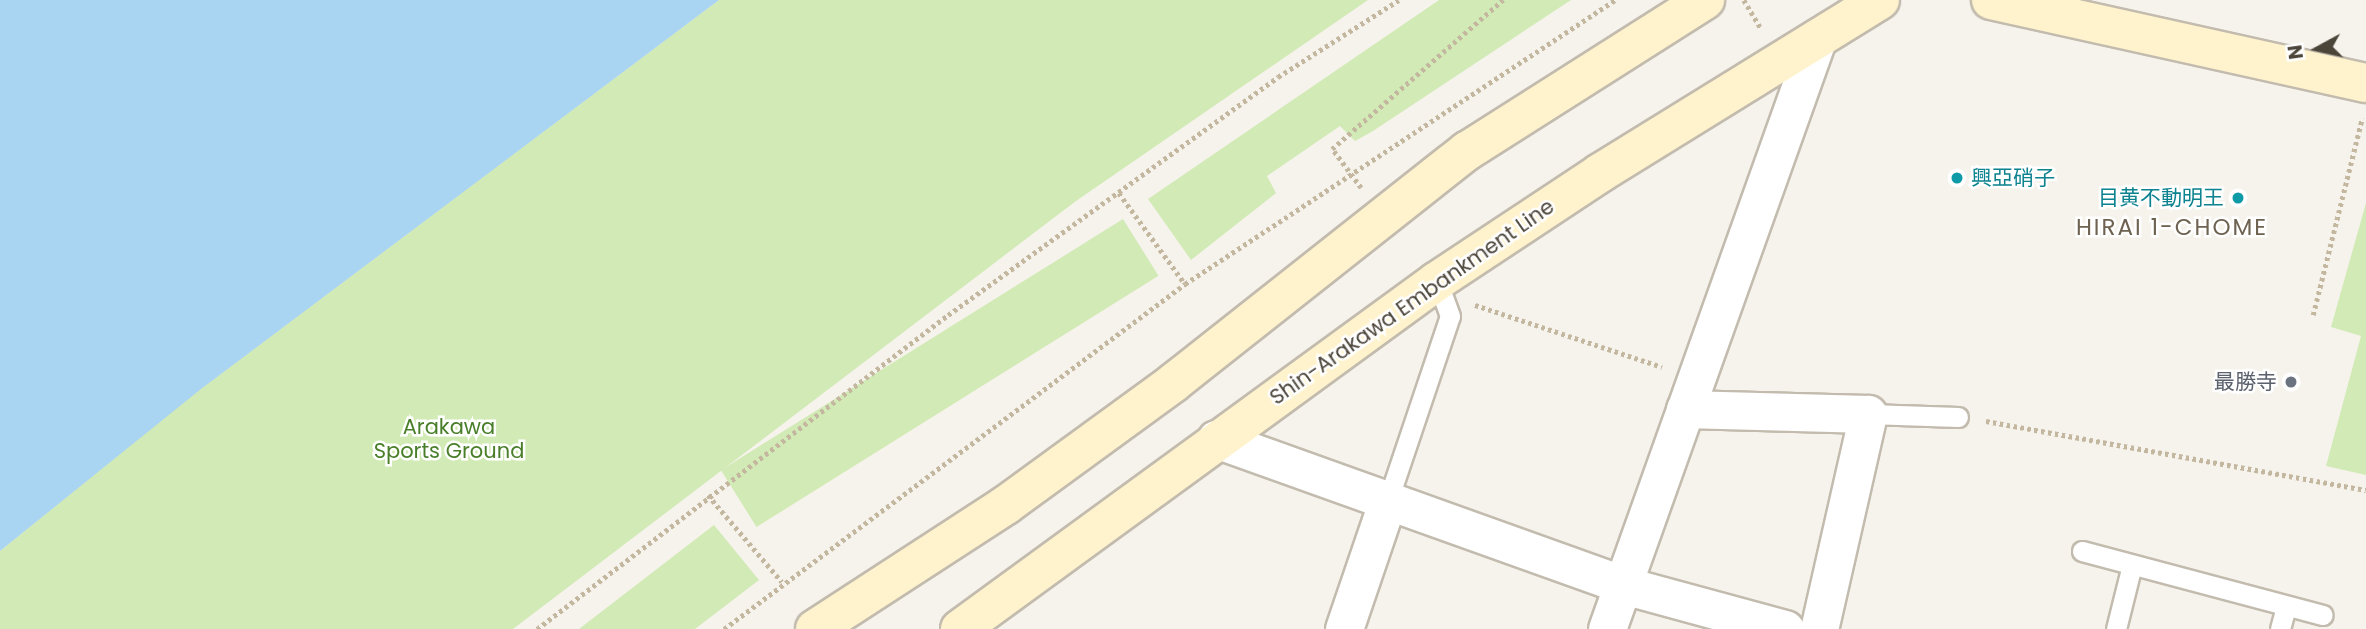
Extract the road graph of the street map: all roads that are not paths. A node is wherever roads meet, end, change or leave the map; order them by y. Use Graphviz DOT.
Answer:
graph roads {
  1 [pos="1705,0"];
  2 [pos="1880,0"];
  3 [pos="1991,0"];
  4 [pos="1818,37"];
  5 [pos="2364,99"];
  6 [pos="1451,291"];
  7 [pos="1691,394"];
  8 [pos="1868,414"];
  9 [pos="1958,417"];
  10 [pos="1216,439"];
  11 [pos="1387,503"];
  12 [pos="2082,551"];
  13 [pos="2132,565"];
  14 [pos="1623,585"];
  15 [pos="2286,606"];
  16 [pos="2323,615"];
  17 [pos="815,629"];
  18 [pos="960,629"];
  19 [pos="1343,629"];
  20 [pos="1607,629"];
  21 [pos="1785,629"];
  22 [pos="1819,629"];
  23 [pos="2116,629"];
  24 [pos="2280,629"];
  1 -- 17 [label="main road"];
  2 -- 4 [label="main road, Shin-Arakawa Embankment Line"];
  3 -- 5 [label="main road"];
  4 -- 6 [label="main road, Shin-Arakawa Embankment Line"];
  4 -- 7 [label="street"];
  6 -- 10 [label="main road, Shin-Arakawa Embankment Line"];
  6 -- 11 [label="lane"];
  7 -- 8 [label="street"];
  7 -- 14 [label="street"];
  8 -- 9 [label="lane"];
  8 -- 22 [label="street"];
  10 -- 11 [label="street"];
  10 -- 18 [label="main road, Shin-Arakawa Embankment Line"];
  11 -- 14 [label="street"];
  11 -- 19 [label="street"];
  12 -- 13 [label="lane"];
  13 -- 15 [label="lane"];
  13 -- 23 [label="lane"];
  14 -- 20 [label="street"];
  14 -- 21 [label="street"];
  15 -- 16 [label="lane"];
  15 -- 24 [label="lane"];
}
